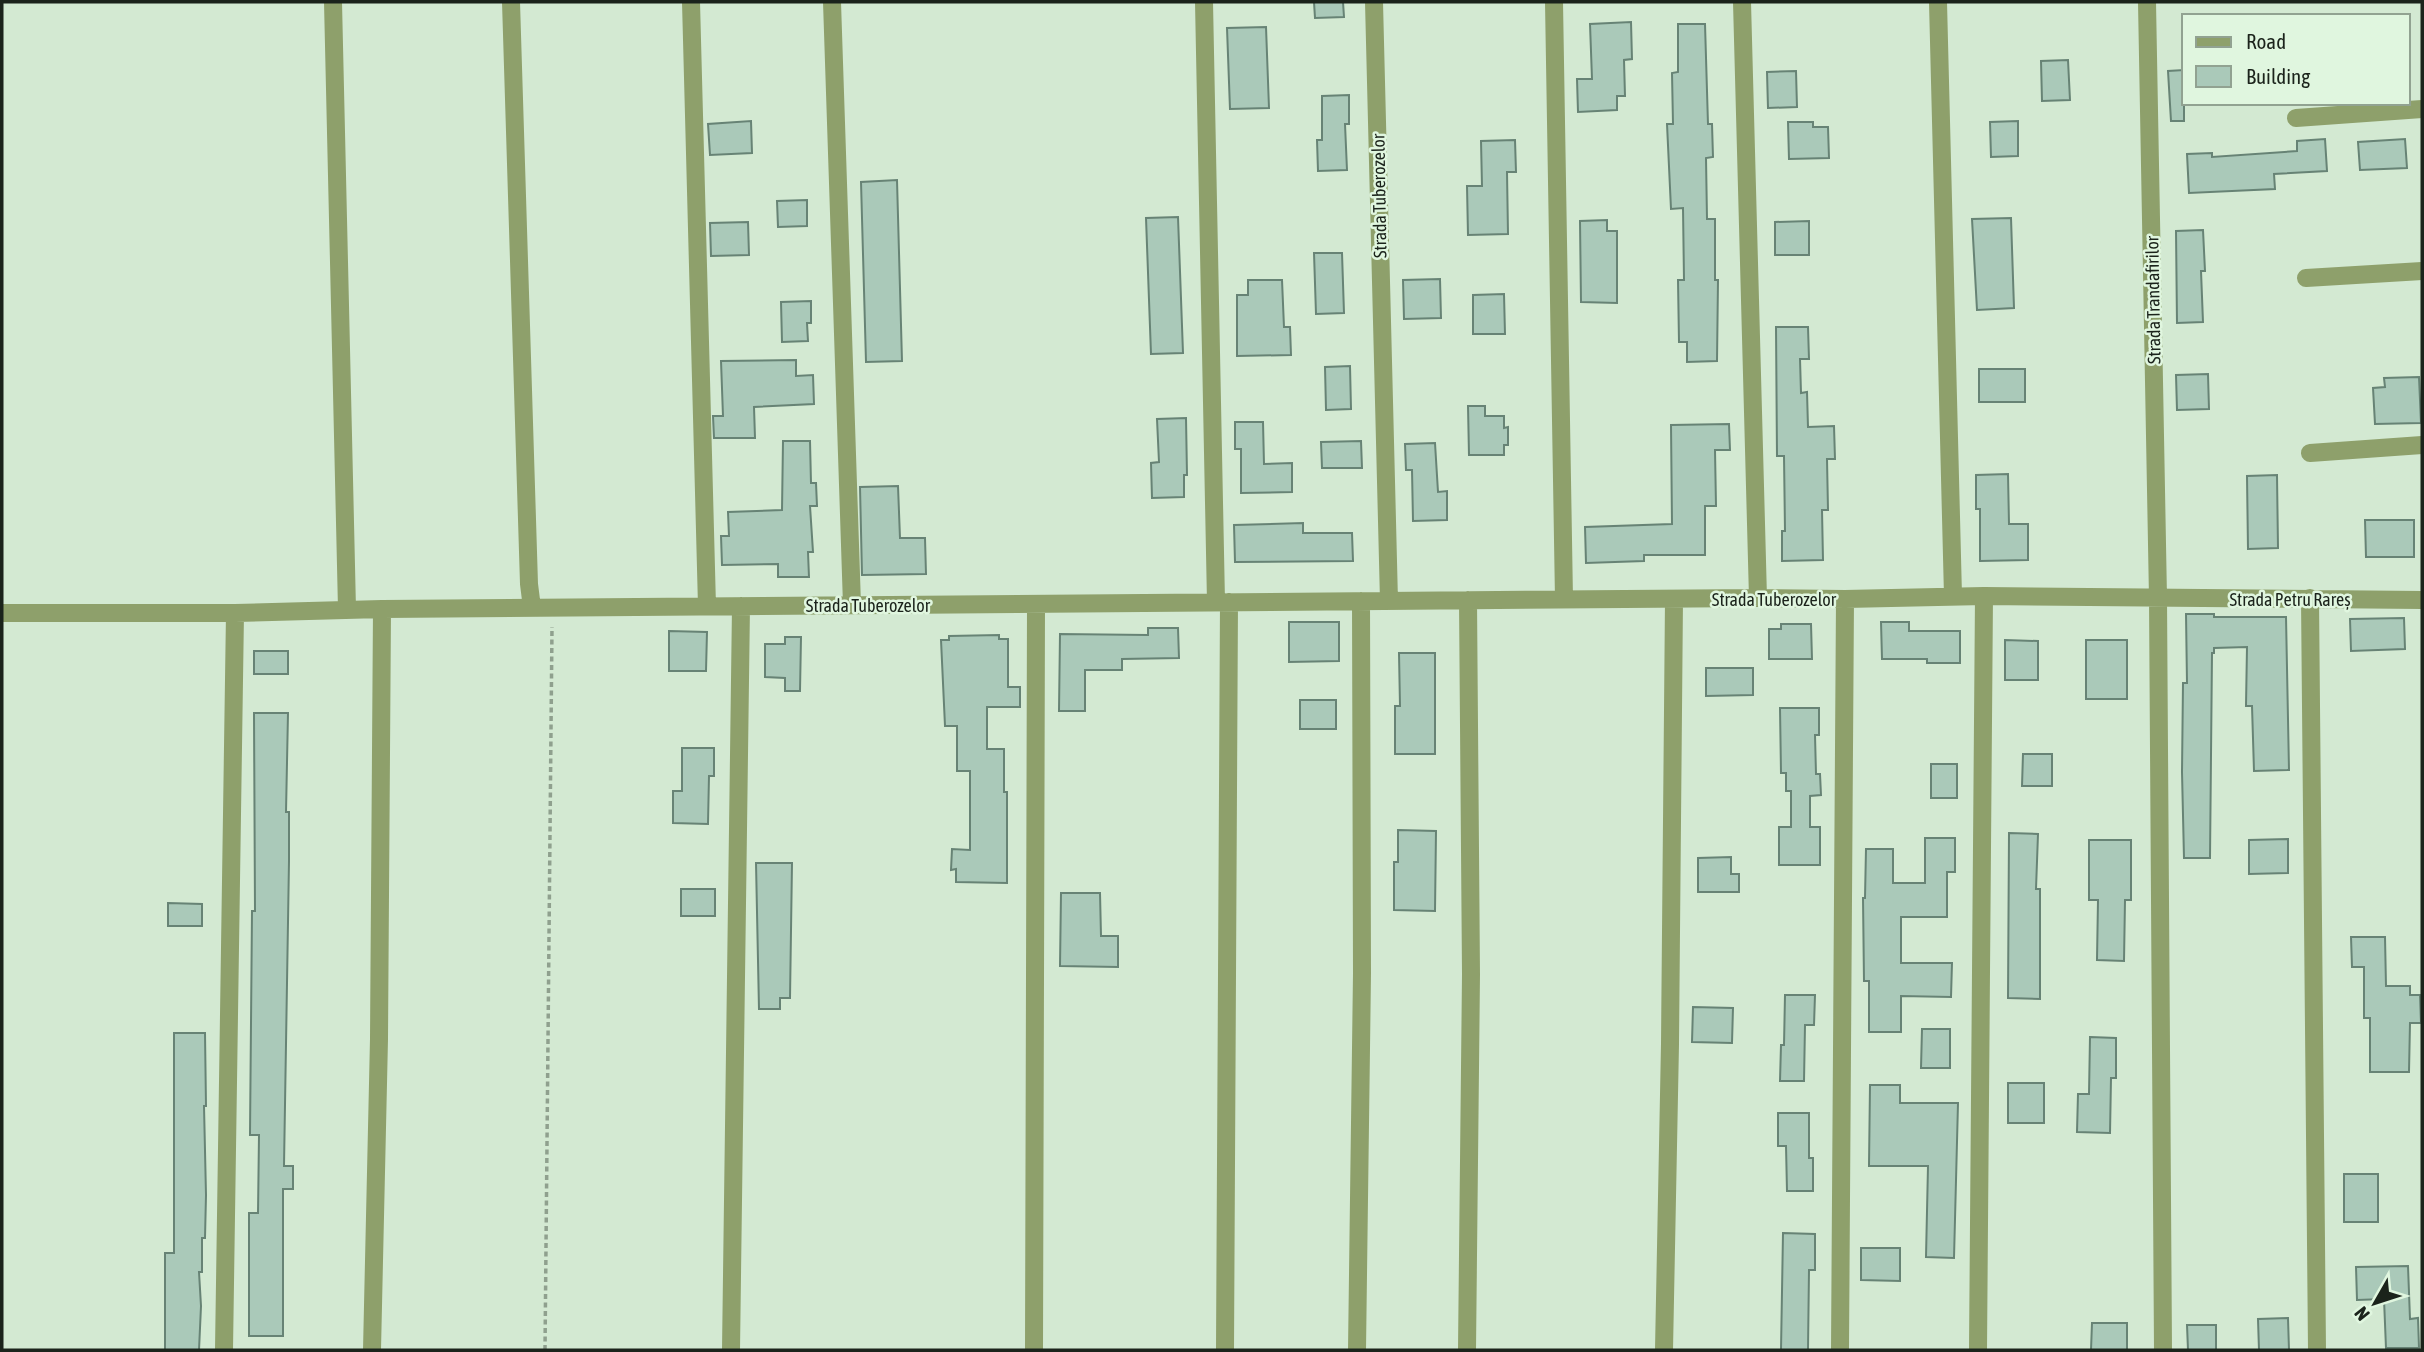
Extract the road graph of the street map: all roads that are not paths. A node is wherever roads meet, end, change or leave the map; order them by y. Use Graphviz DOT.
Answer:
graph roads {
  1 [pos="333,2"];
  2 [pos="511,2"];
  3 [pos="691,2"];
  4 [pos="832,2"];
  5 [pos="1204,2"];
  6 [pos="1374,2"];
  7 [pos="1554,2"];
  8 [pos="1742,2"];
  9 [pos="1938,2"];
  10 [pos="2147,2"];
  11 [pos="2422,109"];
  12 [pos="2296,118"];
  13 [pos="2422,271"];
  14 [pos="2306,278"];
  15 [pos="2422,445"];
  16 [pos="2310,453"];
  17 [pos="1953,596"];
  18 [pos="1984,596"];
  19 [pos="1758,598"];
  20 [pos="2158,598"];
  21 [pos="2310,598"];
  22 [pos="1564,599"];
  23 [pos="1674,599"];
  24 [pos="1845,599"];
  25 [pos="1468,600"];
  26 [pos="2422,600"];
  27 [pos="1361,601"];
  28 [pos="1389,601"];
  29 [pos="1223,602"];
  30 [pos="1036,604"];
  31 [pos="852,605"];
  32 [pos="707,606"];
  33 [pos="741,606"];
  34 [pos="532,608"];
  35 [pos="347,609"];
  36 [pos="382,609"];
  37 [pos="2,612"];
  38 [pos="235,612"];
  39 [pos="224,1350"];
  40 [pos="372,1350"];
  41 [pos="731,1350"];
  42 [pos="1034,1350"];
  43 [pos="1225,1350"];
  44 [pos="1357,1350"];
  45 [pos="1466,1350"];
  46 [pos="1664,1350"];
  47 [pos="1840,1350"];
  48 [pos="1978,1350"];
  49 [pos="2163,1350"];
  50 [pos="2317,1350"];
  1 -- 35 [label="street"];
  2 -- 34 [label="street"];
  3 -- 32 [label="street"];
  4 -- 31 [label="street"];
  5 -- 29 [label="street"];
  6 -- 28 [label="street, Strada Tuberozelor"];
  7 -- 22 [label="street"];
  8 -- 19 [label="street"];
  9 -- 17 [label="street"];
  10 -- 20 [label="street, Strada Trandafirilor"];
  11 -- 12 [label="street"];
  13 -- 14 [label="street"];
  15 -- 16 [label="street"];
  17 -- 18 [label="street, Strada Tuberozelor"];
  17 -- 24 [label="street, Strada Tuberozelor"];
  18 -- 20 [label="street, Strada Tuberozelor"];
  18 -- 48 [label="street"];
  19 -- 23 [label="street, Strada Tuberozelor"];
  19 -- 24 [label="street, Strada Tuberozelor"];
  20 -- 21 [label="street, Strada Petru Rareș"];
  20 -- 49 [label="street, Strada Trandafirilor"];
  21 -- 26 [label="street, Strada Petru Rareș"];
  21 -- 50 [label="street"];
  22 -- 23 [label="street, Strada Tuberozelor"];
  22 -- 25 [label="street, Strada Tuberozelor"];
  23 -- 46 [label="street"];
  24 -- 47 [label="street"];
  25 -- 28 [label="street, Strada Tuberozelor"];
  25 -- 45 [label="street"];
  27 -- 28 [label="street, Strada Tuberozelor"];
  27 -- 29 [label="street, Strada Tuberozelor"];
  27 -- 44 [label="street"];
  29 -- 30 [label="street, Strada Tuberozelor"];
  29 -- 43 [label="street"];
  30 -- 31 [label="street, Strada Tuberozelor"];
  30 -- 42 [label="street"];
  31 -- 33 [label="street, Strada Tuberozelor"];
  32 -- 33 [label="street, Strada Tuberozelor"];
  32 -- 34 [label="street, Strada Tuberozelor"];
  33 -- 41 [label="street"];
  34 -- 36 [label="street, Strada Tuberozelor"];
  35 -- 36 [label="street, Strada Tuberozelor"];
  35 -- 38 [label="street, Strada Tuberozelor"];
  36 -- 40 [label="street"];
  37 -- 38 [label="street, Strada Tuberozelor"];
  38 -- 39 [label="street"];
}
